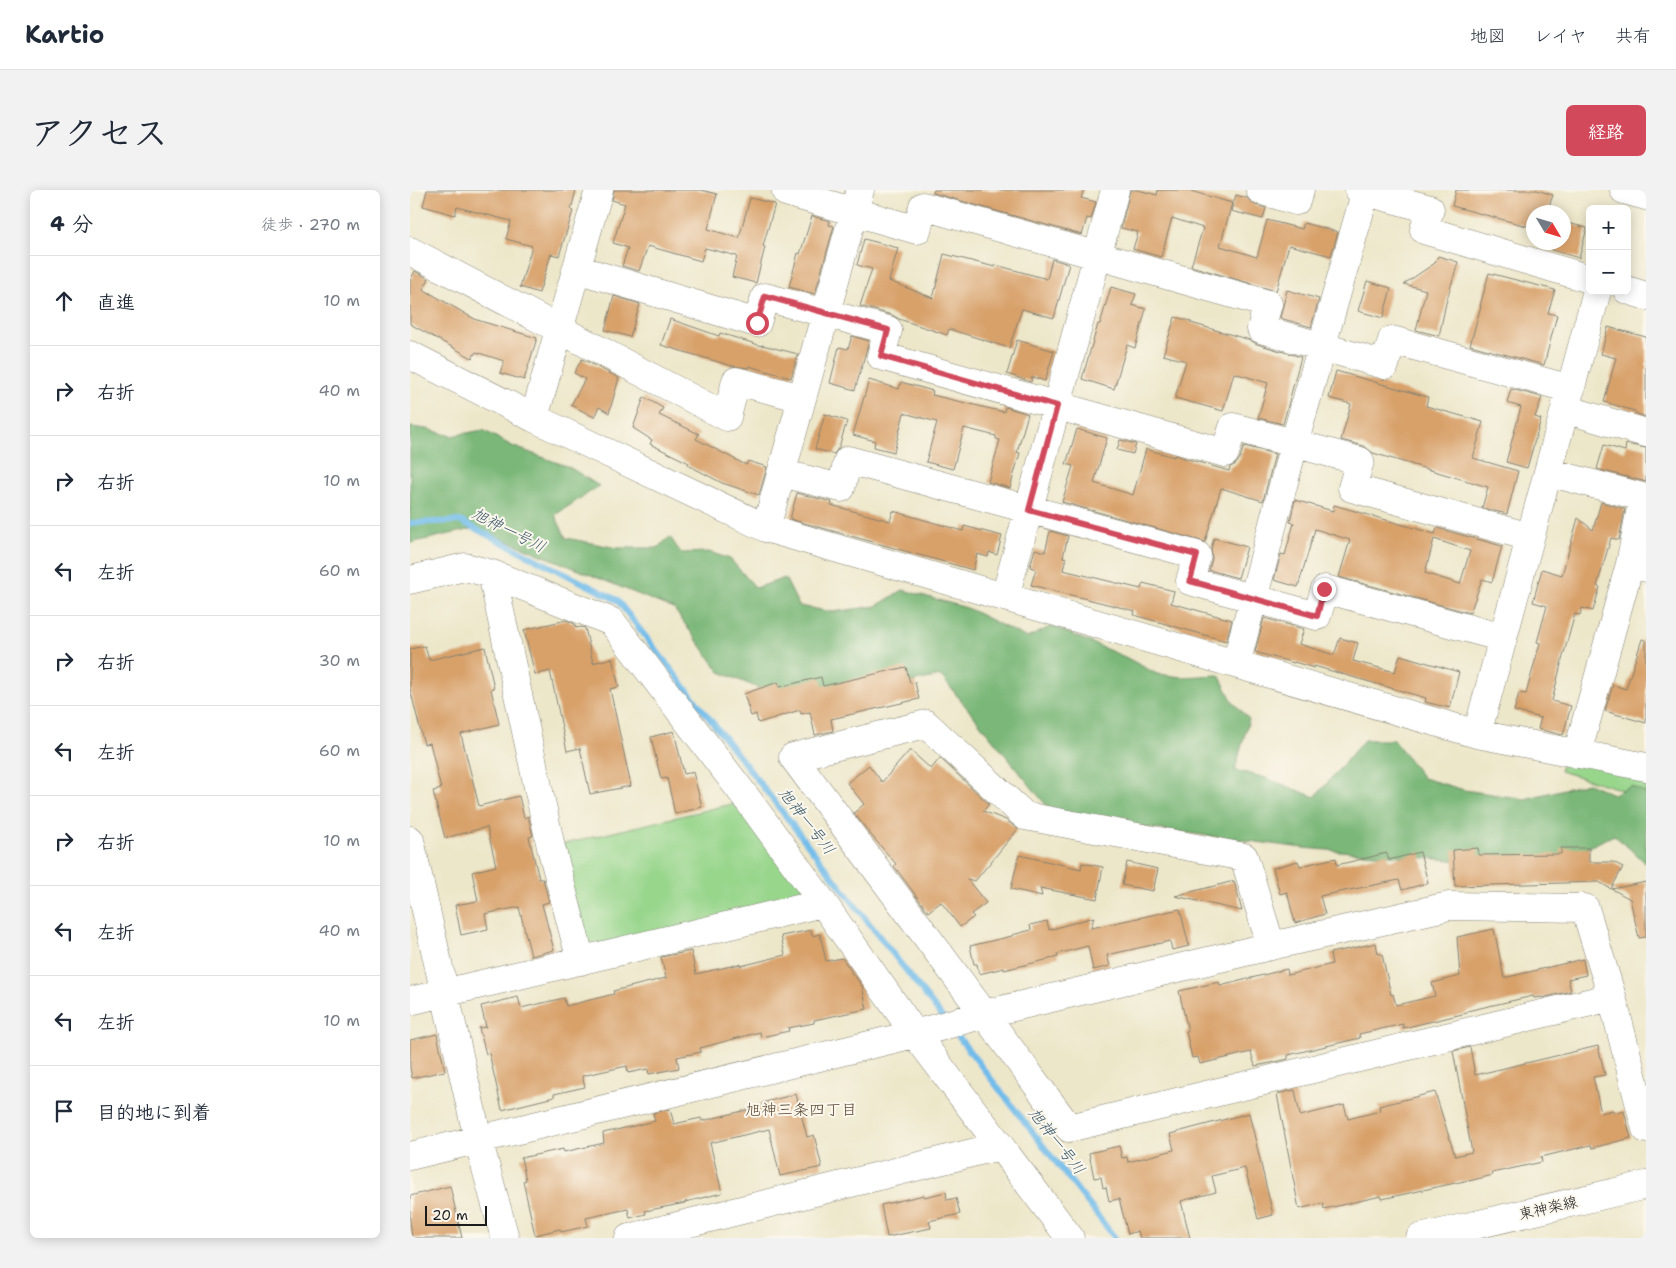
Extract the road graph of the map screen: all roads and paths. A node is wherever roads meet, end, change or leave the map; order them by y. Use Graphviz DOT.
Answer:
graph roads {
  1 [pos="599,190"];
  2 [pos="1115,190"];
  3 [pos="1260,190"];
  4 [pos="1300,190"];
  5 [pos="787,191"];
  6 [pos="1363,191"];
  7 [pos="857,201"];
  8 [pos="410,251"];
  9 [pos="1098,256"];
  10 [pos="577,268"];
  11 [pos="1586,278"];
  12 [pos="1631,291"];
  13 [pos="1596,295"];
  14 [pos="1646,296"];
  15 [pos="826,313"];
  16 [pos="560,328"];
  17 [pos="1322,347"];
  18 [pos="410,355"];
  19 [pos="802,398"];
  20 [pos="1568,399"];
  21 [pos="1057,406"];
  22 [pos="534,418"];
  23 [pos="1646,433"];
  24 [pos="1294,444"];
  25 [pos="1548,472"];
  26 [pos="780,473"];
  27 [pos="1644,498"];
  28 [pos="1029,510"];
  29 [pos="766,528"];
  30 [pos="1530,537"];
  31 [pos="1638,566"];
  32 [pos="492,574"];
  33 [pos="410,580"];
  34 [pos="1005,597"];
  35 [pos="1253,599"];
  36 [pos="1503,638"];
  37 [pos="1236,664"];
  38 [pos="1477,734"];
  39 [pos="1577,754"];
  40 [pos="1646,767"];
  41 [pos="410,840"];
  42 [pos="823,903"];
  43 [pos="1270,946"];
  44 [pos="581,961"];
  45 [pos="444,993"];
  46 [pos="1612,997"];
  47 [pos="410,1002"];
  48 [pos="976,1016"];
  49 [pos="926,1031"];
  50 [pos="1646,1129"];
  51 [pos="478,1139"];
  52 [pos="1000,1146"];
  53 [pos="410,1156"];
  54 [pos="1646,1185"];
  55 [pos="505,1238"];
  56 [pos="629,1238"];
  57 [pos="1070,1238"];
  58 [pos="1420,1238"];
  1 -- 10 [label="street"];
  2 -- 9 [label="street"];
  3 -- 4 [label="street"];
  5 -- 7 [label="street"];
  6 -- 11 [label="street"];
  6 -- 17 [label="street"];
  7 -- 9 [label="street"];
  7 -- 15 [label="street"];
  8 -- 16 [label="street"];
  9 -- 17 [label="street"];
  9 -- 21 [label="street"];
  10 -- 15 [label="street"];
  10 -- 16 [label="street"];
  12 -- 14 [label="street"];
  13 -- 20 [label="street"];
  15 -- 19 [label="street"];
  15 -- 21 [label="street"];
  16 -- 19 [label="street"];
  16 -- 22 [label="street"];
  17 -- 20 [label="street"];
  17 -- 24 [label="street"];
  18 -- 22 [label="street"];
  19 -- 26 [label="street"];
  20 -- 23 [label="street"];
  20 -- 25 [label="street"];
  21 -- 24 [label="street"];
  21 -- 28 [label="street"];
  22 -- 29 [label="street"];
  24 -- 30 [label="street"];
  24 -- 35 [label="street"];
  25 -- 27 [label="street"];
  25 -- 30 [label="street"];
  26 -- 28 [label="street"];
  26 -- 29 [label="street"];
  27 -- 31 [label="street"];
  28 -- 34 [label="street"];
  28 -- 35 [label="street"];
  29 -- 34 [label="street"];
  30 -- 36 [label="street"];
  31 -- 39 [label="street"];
  32 -- 33 [label="street"];
  32 -- 42 [label="street"];
  32 -- 44 [label="street"];
  34 -- 37 [label="street"];
  35 -- 36 [label="street"];
  35 -- 37 [label="street"];
  36 -- 38 [label="street"];
  37 -- 38 [label="street"];
  38 -- 39 [label="street"];
  39 -- 40 [label="street"];
  41 -- 45 [label="street"];
  42 -- 44 [label="street"];
  42 -- 49 [label="street"];
  43 -- 46 [label="street"];
  43 -- 48 [label="street"];
  43 -- 48 [label="street"];
  44 -- 45 [label="street"];
  45 -- 47 [label="street"];
  45 -- 51 [label="street"];
  46 -- 48 [label="street"];
  46 -- 50 [label="street"];
  48 -- 49 [label="street"];
  49 -- 51 [label="street"];
  49 -- 52 [label="street"];
  51 -- 53 [label="street"];
  51 -- 55 [label="street"];
  52 -- 56 [label="street"];
  52 -- 57 [label="street"];
  54 -- 58 [label="street, 東神楽線"];
}
